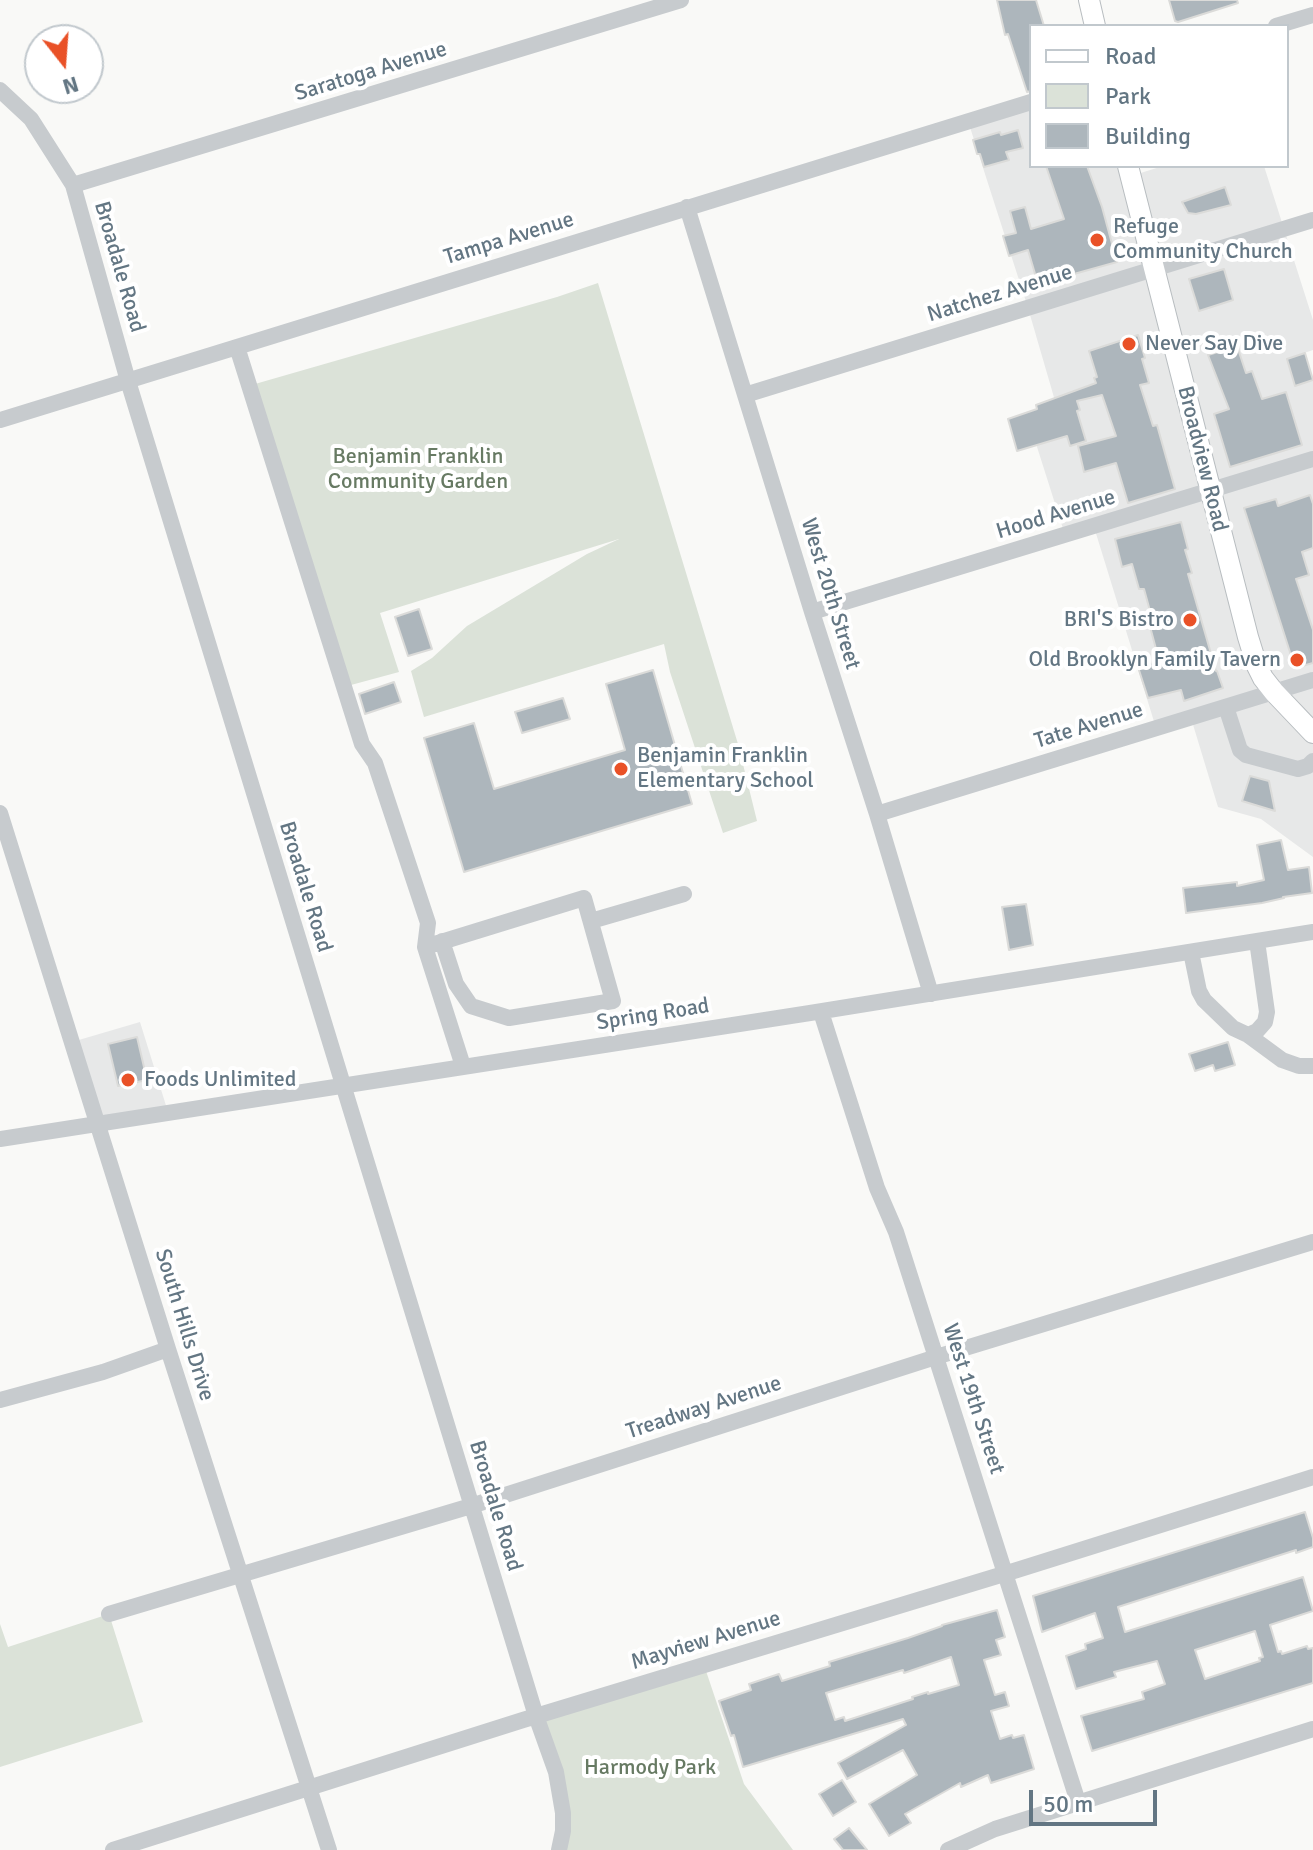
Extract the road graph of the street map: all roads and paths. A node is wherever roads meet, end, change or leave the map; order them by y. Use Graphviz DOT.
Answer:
graph roads {
  1 [pos="681,0"];
  2 [pos="1089,0"];
  3 [pos="1313,15"];
  4 [pos="1095,24"];
  5 [pos="1283,24"];
  6 [pos="0,90"];
  7 [pos="1029,103"];
  8 [pos="1128,168"];
  9 [pos="73,185"];
  10 [pos="687,207"];
  11 [pos="1313,220"];
  12 [pos="1154,270"];
  13 [pos="237,347"];
  14 [pos="128,381"];
  15 [pos="745,395"];
  16 [pos="0,420"];
  17 [pos="1313,459"];
  18 [pos="1211,491"];
  19 [pos="812,612"];
  20 [pos="1313,680"];
  21 [pos="1274,692"];
  22 [pos="1226,707"];
  23 [pos="1313,733"];
  24 [pos="1313,761"];
  25 [pos="0,813"];
  26 [pos="877,814"];
  27 [pos="684,894"];
  28 [pos="591,921"];
  29 [pos="1313,932"];
  30 [pos="442,941"];
  31 [pos="1257,941"];
  32 [pos="425,947"];
  33 [pos="1191,952"];
  34 [pos="931,994"];
  35 [pos="821,1012"];
  36 [pos="1248,1035"];
  37 [pos="463,1066"];
  38 [pos="1313,1066"];
  39 [pos="343,1085"];
  40 [pos="98,1123"];
  41 [pos="0,1139"];
  42 [pos="1313,1242"];
  43 [pos="168,1349"];
  44 [pos="936,1357"];
  45 [pos="0,1400"];
  46 [pos="1313,1477"];
  47 [pos="471,1506"];
  48 [pos="1006,1573"];
  49 [pos="240,1574"];
  50 [pos="109,1614"];
  51 [pos="536,1716"];
  52 [pos="1313,1729"];
  53 [pos="309,1788"];
  54 [pos="1078,1802"];
  55 [pos="113,1850"];
  56 [pos="329,1850"];
  57 [pos="559,1850"];
  58 [pos="948,1850"];
  1 -- 9 [label="street, Saratoga Avenue"];
  2 -- 4 [label="main road"];
  3 -- 5 [label="street"];
  6 -- 9 [label="street, Broadale Road"];
  7 -- 10 [label="street, Tampa Avenue"];
  8 -- 12 [label="main road, Broadview Road"];
  9 -- 14 [label="street, Broadale Road"];
  10 -- 13 [label="street, Tampa Avenue"];
  10 -- 15 [label="street, West 20th Street"];
  11 -- 12 [label="street, Natchez Avenue"];
  12 -- 15 [label="street, Natchez Avenue"];
  12 -- 18 [label="main road, Broadview Road"];
  13 -- 14 [label="street, Tampa Avenue"];
  13 -- 32 [label="street"];
  14 -- 16 [label="street, Tampa Avenue"];
  14 -- 39 [label="street, Broadale Road"];
  15 -- 19 [label="street, West 20th Street"];
  17 -- 18 [label="street, Hood Avenue"];
  18 -- 19 [label="street, Hood Avenue"];
  18 -- 21 [label="main road, Broadview Road"];
  19 -- 26 [label="street, West 20th Street"];
  20 -- 21 [label="street, Tate Avenue"];
  21 -- 22 [label="street, Tate Avenue"];
  21 -- 23 [label="main road, Broadview Road"];
  22 -- 24 [label="street"];
  22 -- 26 [label="street, Tate Avenue"];
  25 -- 40 [label="street, South Hills Drive"];
  26 -- 34 [label="street, West 20th Street"];
  27 -- 28 [label="street"];
  28 -- 30 [label="street"];
  28 -- 30 [label="street"];
  29 -- 31 [label="street, Spring Road"];
  30 -- 32 [label="street"];
  31 -- 33 [label="street, Spring Road"];
  31 -- 36 [label="street"];
  32 -- 37 [label="street"];
  33 -- 34 [label="street, Spring Road"];
  33 -- 36 [label="street"];
  34 -- 35 [label="street, Spring Road"];
  35 -- 37 [label="street, Spring Road"];
  35 -- 44 [label="street, West 19th Street"];
  36 -- 38 [label="street"];
  37 -- 39 [label="street, Spring Road"];
  39 -- 40 [label="street, Spring Road"];
  39 -- 47 [label="street, Broadale Road"];
  40 -- 41 [label="street, Spring Road"];
  40 -- 43 [label="street, South Hills Drive"];
  42 -- 44 [label="street, Treadway Avenue"];
  43 -- 45 [label="street"];
  43 -- 49 [label="street, South Hills Drive"];
  44 -- 47 [label="street, Treadway Avenue"];
  44 -- 48 [label="street, West 19th Street"];
  46 -- 48 [label="street, Mayview Avenue"];
  47 -- 49 [label="street, Treadway Avenue"];
  47 -- 51 [label="street, Broadale Road"];
  48 -- 51 [label="street, Mayview Avenue"];
  48 -- 54 [label="street, West 19th Street"];
  49 -- 50 [label="street, Treadway Avenue"];
  49 -- 53 [label="street, South Hills Drive"];
  51 -- 53 [label="street, Mayview Avenue"];
  51 -- 57 [label="street, Broadale Road"];
  52 -- 54 [label="street"];
  53 -- 55 [label="street, Mayview Avenue"];
  53 -- 56 [label="street, South Hills Drive"];
  54 -- 58 [label="street"];
}
